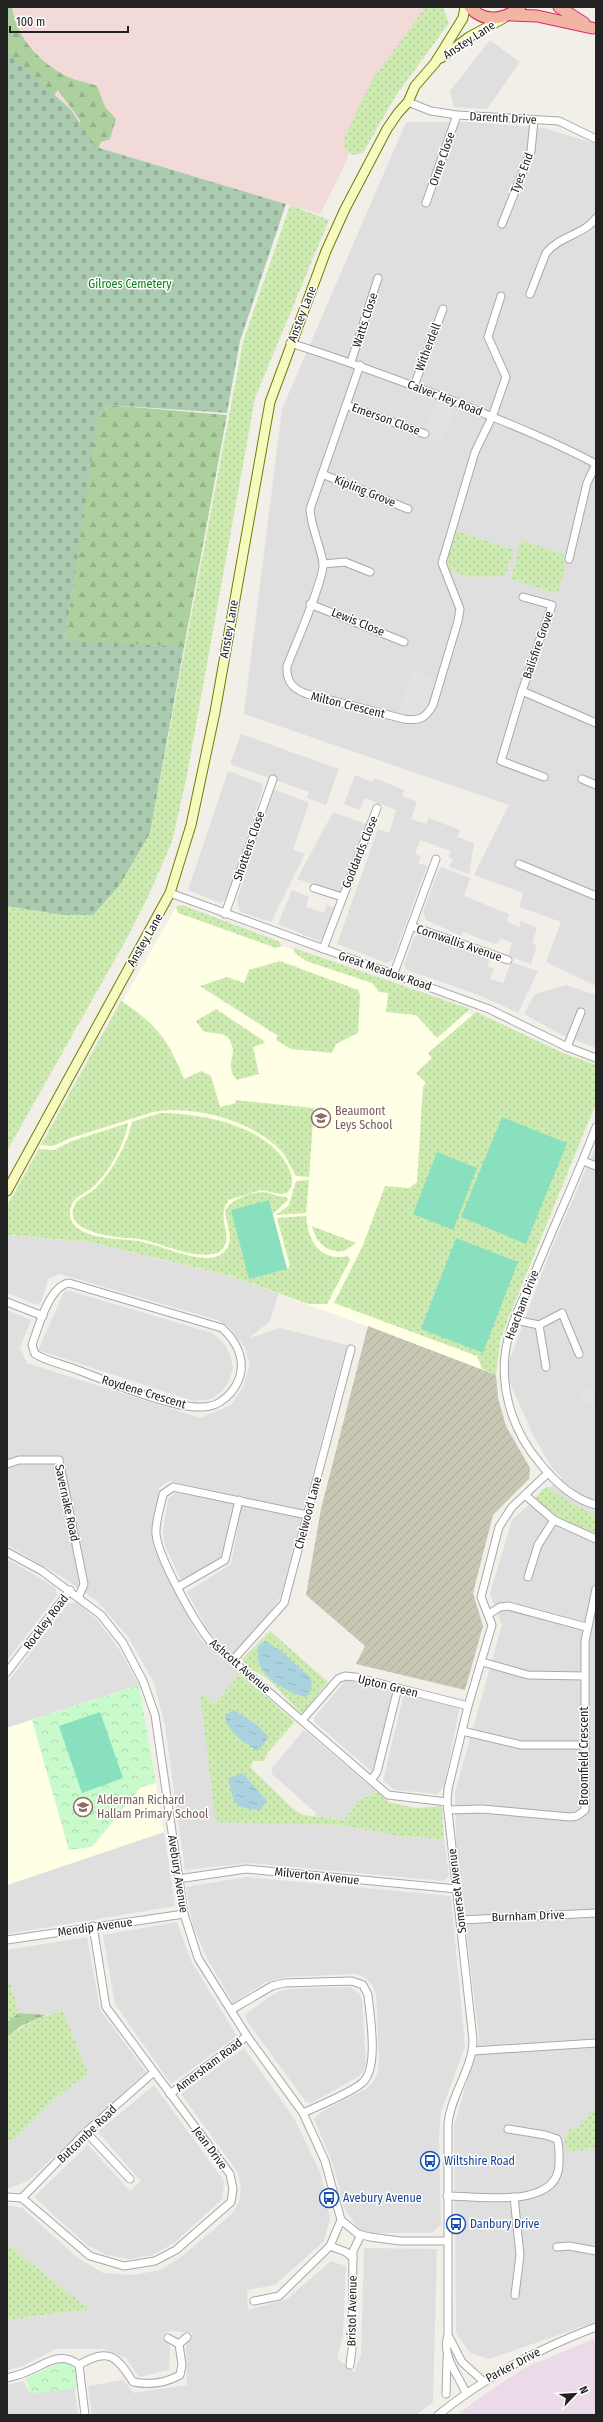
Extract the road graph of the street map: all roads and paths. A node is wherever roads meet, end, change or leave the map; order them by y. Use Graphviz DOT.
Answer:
graph roads {
  1 [pos="465,7"];
  2 [pos="470,7"];
  3 [pos="520,7"];
  4 [pos="559,7"];
  5 [pos="508,16"];
  6 [pos="594,29"];
  7 [pos="435,63"];
  8 [pos="408,102"];
  9 [pos="457,115"];
  10 [pos="534,120"];
  11 [pos="596,139"];
  12 [pos="426,204"];
  13 [pos="596,218"];
  14 [pos="502,224"];
  15 [pos="378,278"];
  16 [pos="530,294"];
  17 [pos="501,296"];
  18 [pos="443,309"];
  19 [pos="290,343"];
  20 [pos="351,362"];
  21 [pos="360,365"];
  22 [pos="414,386"];
  23 [pos="346,405"];
  24 [pos="492,416"];
  25 [pos="425,434"];
  26 [pos="596,464"];
  27 [pos="322,474"];
  28 [pos="408,509"];
  29 [pos="569,559"];
  30 [pos="323,564"];
  31 [pos="370,572"];
  32 [pos="524,597"];
  33 [pos="310,604"];
  34 [pos="404,642"];
  35 [pos="522,691"];
  36 [pos="596,723"];
  37 [pos="544,777"];
  38 [pos="273,779"];
  39 [pos="582,779"];
  40 [pos="596,785"];
  41 [pos="377,808"];
  42 [pos="436,859"];
  43 [pos="519,864"];
  44 [pos="314,888"];
  45 [pos="170,893"];
  46 [pos="596,896"];
  47 [pos="342,897"];
  48 [pos="225,914"];
  49 [pos="411,926"];
  50 [pos="323,949"];
  51 [pos="508,960"];
  52 [pos="394,973"];
  53 [pos="581,1012"];
  54 [pos="567,1047"];
  55 [pos="596,1058"];
  56 [pos="596,1127"];
  57 [pos="583,1160"];
  58 [pos="596,1166"];
  59 [pos="7,1191"];
  60 [pos="7,1302"];
  61 [pos="43,1316"];
  62 [pos="515,1320"];
  63 [pos="539,1325"];
  64 [pos="351,1348"];
  65 [pos="579,1354"];
  66 [pos="546,1366"];
  67 [pos="7,1464"];
  68 [pos="548,1473"];
  69 [pos="524,1495"];
  70 [pos="238,1500"];
  71 [pos="596,1505"];
  72 [pos="307,1515"];
  73 [pos="554,1520"];
  74 [pos="596,1539"];
  75 [pos="7,1552"];
  76 [pos="528,1577"];
  77 [pos="178,1587"];
  78 [pos="596,1589"];
  79 [pos="70,1590"];
  80 [pos="79,1596"];
  81 [pos="489,1614"];
  82 [pos="586,1627"];
  83 [pos="233,1660"];
  84 [pos="482,1662"];
  85 [pos="7,1672"];
  86 [pos="584,1676"];
  87 [pos="398,1688"];
  88 [pos="468,1706"];
  89 [pos="302,1720"];
  90 [pos="462,1732"];
  91 [pos="584,1745"];
  92 [pos="371,1780"];
  93 [pos="447,1802"];
  94 [pos="448,1810"];
  95 [pos="178,1879"];
  96 [pos="457,1889"];
  97 [pos="596,1913"];
  98 [pos="184,1914"];
  99 [pos="460,1920"];
  100 [pos="93,1926"];
  101 [pos="7,1940"];
  102 [pos="231,2010"];
  103 [pos="247,2036"];
  104 [pos="596,2043"];
  105 [pos="473,2051"];
  106 [pos="154,2072"];
  107 [pos="170,2094"];
  108 [pos="303,2114"];
  109 [pos="508,2129"];
  110 [pos="86,2132"];
  111 [pos="130,2179"];
  112 [pos="447,2196"];
  113 [pos="7,2197"];
  114 [pos="514,2197"];
  115 [pos="22,2198"];
  116 [pos="341,2220"];
  117 [pos="361,2235"];
  118 [pos="447,2241"];
  119 [pos="330,2246"];
  120 [pos="557,2247"];
  121 [pos="596,2251"];
  122 [pos="353,2258"];
  123 [pos="515,2294"];
  124 [pos="254,2301"];
  125 [pos="596,2327"];
  126 [pos="448,2335"];
  127 [pos="187,2337"];
  128 [pos="168,2338"];
  129 [pos="179,2344"];
  130 [pos="448,2356"];
  131 [pos="79,2365"];
  132 [pos="350,2365"];
  133 [pos="7,2378"];
  134 [pos="482,2381"];
  135 [pos="466,2392"];
  136 [pos="446,2394"];
  137 [pos="85,2415"];
  138 [pos="438,2415"];
  1 -- 7 [label="main road, Anstey Lane"];
  2 -- 5 [label="highway"];
  3 -- 5 [label="highway"];
  4 -- 6 [label="highway"];
  5 -- 6 [label="highway"];
  5 -- 7 [label="main road, Anstey Lane"];
  7 -- 8 [label="main road, Anstey Lane"];
  8 -- 9 [label="street, Darenth Drive"];
  8 -- 19 [label="main road, Anstey Lane"];
  9 -- 10 [label="street, Darenth Drive"];
  9 -- 12 [label="street, Orme Close"];
  10 -- 11 [label="street, Darenth Drive"];
  10 -- 14 [label="street, Tyes End"];
  13 -- 16 [label="street"];
  15 -- 20 [label="street, Watts Close"];
  17 -- 24 [label="street"];
  18 -- 22 [label="street, Witherdell"];
  19 -- 20 [label="street, Calver Hey Road"];
  19 -- 45 [label="main road, Anstey Lane"];
  20 -- 21 [label="street, Calver Hey Road"];
  21 -- 22 [label="street, Calver Hey Road"];
  21 -- 23 [label="street"];
  22 -- 24 [label="street, Calver Hey Road"];
  23 -- 25 [label="street, Emerson Close"];
  23 -- 27 [label="street"];
  24 -- 26 [label="street, Calver Hey Road"];
  24 -- 33 [label="street, Milton Crescent"];
  26 -- 29 [label="street"];
  27 -- 28 [label="street, Kipling Grove"];
  27 -- 30 [label="street"];
  30 -- 31 [label="street"];
  30 -- 33 [label="street, Milton Crescent"];
  32 -- 35 [label="street, Balisfire Grove"];
  33 -- 34 [label="street, Lewis Close"];
  35 -- 36 [label="street, Balisfire Grove"];
  35 -- 37 [label="street, Balisfire Grove"];
  38 -- 48 [label="street, Shottens Close"];
  39 -- 40 [label="street"];
  41 -- 47 [label="street, Goddards Close"];
  42 -- 49 [label="street, Cornwallis Avenue"];
  43 -- 46 [label="street"];
  44 -- 47 [label="street, Goddards Close"];
  45 -- 48 [label="street, Great Meadow Road"];
  45 -- 59 [label="main road, Anstey Lane"];
  47 -- 50 [label="street, Goddards Close"];
  48 -- 50 [label="street, Great Meadow Road"];
  49 -- 51 [label="street, Cornwallis Avenue"];
  49 -- 52 [label="street, Cornwallis Avenue"];
  50 -- 52 [label="street, Great Meadow Road"];
  52 -- 54 [label="street, Great Meadow Road"];
  53 -- 54 [label="street"];
  54 -- 55 [label="street, Great Meadow Road"];
  56 -- 57 [label="street, Heacham Drive"];
  57 -- 58 [label="street"];
  57 -- 62 [label="street, Heacham Drive"];
  60 -- 61 [label="street"];
  61 -- 61 [label="street, Roydene Crescent"];
  62 -- 63 [label="street"];
  62 -- 68 [label="street, Heacham Drive"];
  63 -- 65 [label="street"];
  63 -- 66 [label="street"];
  64 -- 72 [label="street, Chelwood Lane"];
  67 -- 80 [label="street, Savernake Road"];
  68 -- 69 [label="street, Somerset Avenue"];
  68 -- 71 [label="street, Heacham Drive"];
  69 -- 73 [label="street"];
  69 -- 81 [label="street, Somerset Avenue"];
  70 -- 72 [label="street, Ashcott Avenue"];
  70 -- 77 [label="street"];
  70 -- 77 [label="street, Ashcott Avenue"];
  72 -- 83 [label="street, Chelwood Lane"];
  73 -- 74 [label="street"];
  73 -- 76 [label="street"];
  75 -- 79 [label="street, Avebury Avenue"];
  77 -- 83 [label="street, Ashcott Avenue"];
  78 -- 82 [label="street, Broomfield Crescent"];
  79 -- 80 [label="street, Avebury Avenue"];
  79 -- 85 [label="street, Rockley Road"];
  80 -- 95 [label="street, Avebury Avenue"];
  81 -- 82 [label="street"];
  81 -- 84 [label="street, Somerset Avenue"];
  82 -- 86 [label="street, Broomfield Crescent"];
  83 -- 89 [label="street, Ashcott Avenue"];
  84 -- 86 [label="street"];
  84 -- 88 [label="street, Somerset Avenue"];
  86 -- 91 [label="street, Broomfield Crescent"];
  87 -- 88 [label="street, Upton Green"];
  87 -- 89 [label="street, Upton Green"];
  87 -- 92 [label="street"];
  88 -- 90 [label="street, Somerset Avenue"];
  89 -- 92 [label="street, Ashcott Avenue"];
  90 -- 91 [label="street"];
  90 -- 93 [label="street, Somerset Avenue"];
  91 -- 94 [label="street, Broomfield Crescent"];
  92 -- 93 [label="street, Ashcott Avenue"];
  93 -- 94 [label="street, Somerset Avenue"];
  94 -- 96 [label="street, Somerset Avenue"];
  95 -- 96 [label="street, Milverton Avenue"];
  95 -- 98 [label="street, Avebury Avenue"];
  96 -- 99 [label="street, Somerset Avenue"];
  97 -- 99 [label="street, Burnham Drive"];
  98 -- 100 [label="street, Mendip Avenue"];
  98 -- 102 [label="street, Avebury Avenue"];
  99 -- 105 [label="street, Somerset Avenue"];
  100 -- 101 [label="street, Mendip Avenue"];
  100 -- 106 [label="street, Jean Drive"];
  102 -- 103 [label="street, Avebury Avenue"];
  102 -- 108 [label="street"];
  103 -- 107 [label="street, Amersham Road"];
  103 -- 108 [label="street, Avebury Avenue"];
  104 -- 105 [label="street"];
  105 -- 112 [label="street, Somerset Avenue"];
  106 -- 107 [label="street, Jean Drive"];
  106 -- 110 [label="street, Butcombe Road"];
  107 -- 115 [label="street, Jean Drive"];
  108 -- 116 [label="street, Avebury Avenue"];
  109 -- 114 [label="street"];
  110 -- 111 [label="street"];
  110 -- 115 [label="street, Butcombe Road"];
  112 -- 114 [label="street"];
  112 -- 118 [label="street, Somerset Avenue"];
  113 -- 115 [label="street"];
  114 -- 123 [label="street"];
  116 -- 117 [label="street, Avebury Avenue"];
  116 -- 119 [label="street"];
  117 -- 118 [label="street"];
  117 -- 122 [label="street, Bristol Avenue"];
  118 -- 126 [label="street, Somerset Avenue"];
  119 -- 122 [label="street, Bristol Avenue"];
  119 -- 124 [label="street"];
  120 -- 121 [label="street"];
  122 -- 132 [label="street, Bristol Avenue"];
  125 -- 134 [label="street, Parker Drive"];
  126 -- 130 [label="street, Somerset Avenue"];
  126 -- 134 [label="street, Somerset Avenue"];
  127 -- 129 [label="street"];
  128 -- 129 [label="street"];
  129 -- 131 [label="street"];
  130 -- 135 [label="street, Somerset Avenue"];
  130 -- 136 [label="street, Somerset Avenue"];
  131 -- 133 [label="street"];
  131 -- 137 [label="street"];
  134 -- 135 [label="street, Parker Drive"];
  135 -- 138 [label="street, Parker Drive"];
}
